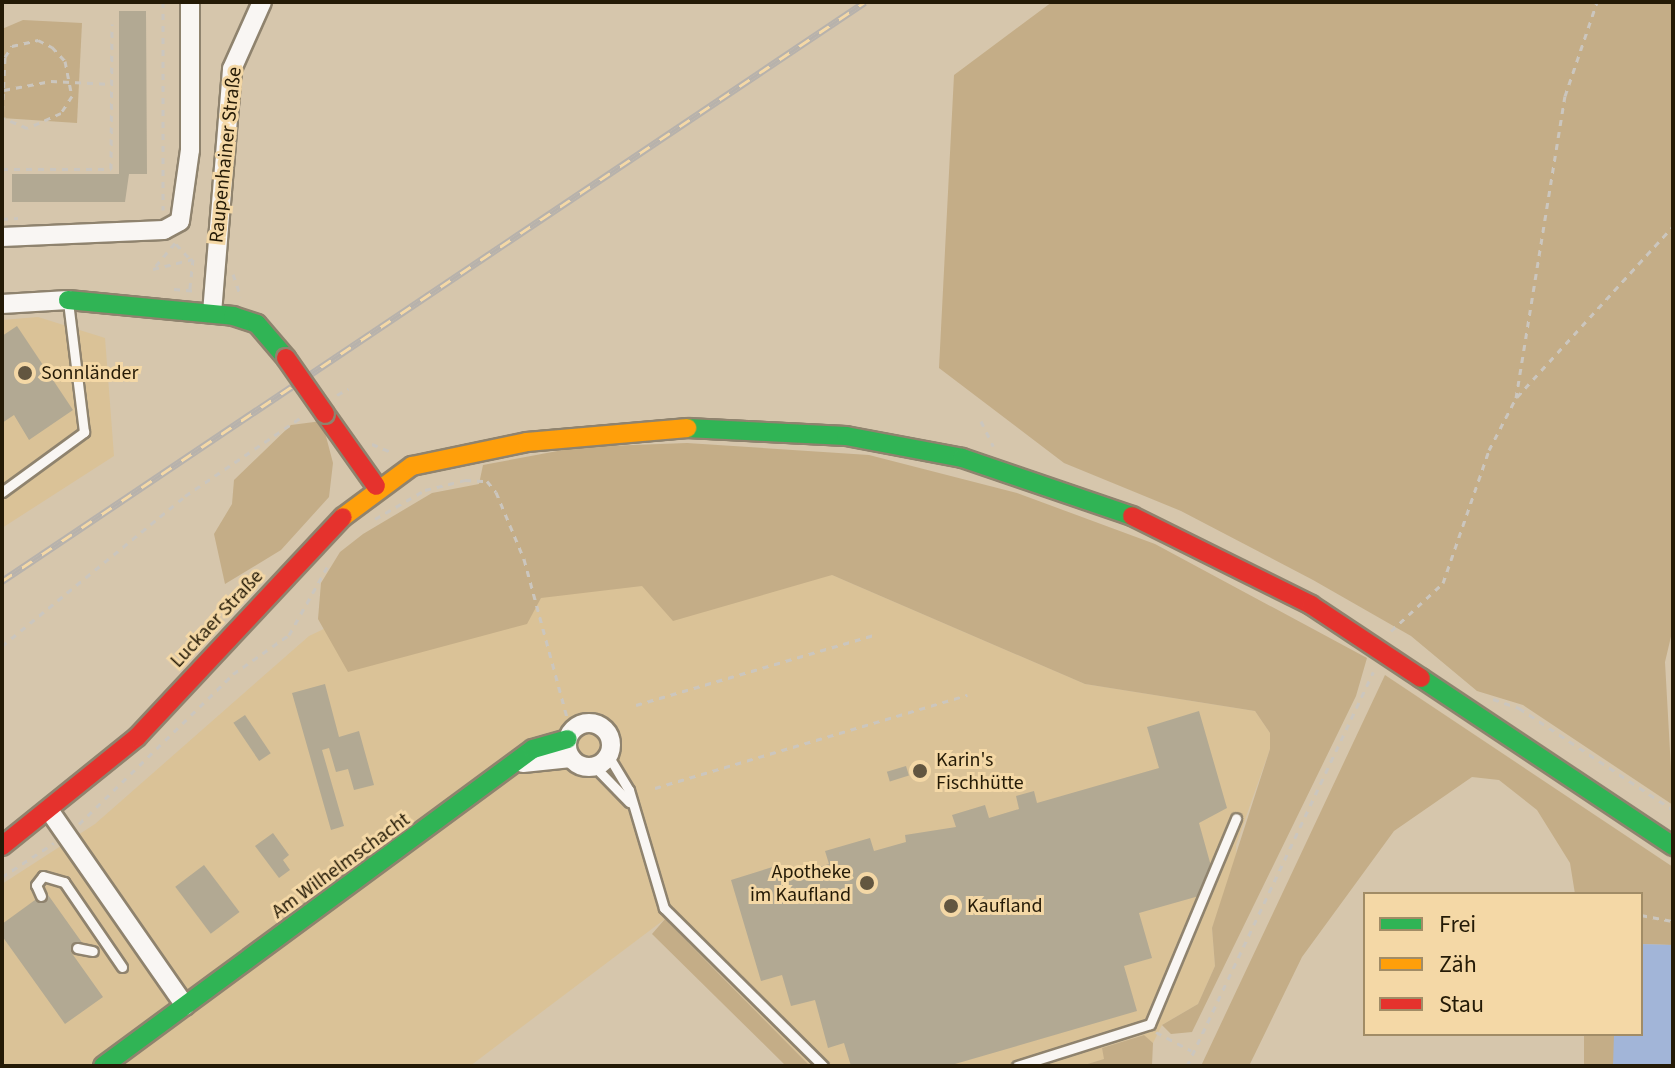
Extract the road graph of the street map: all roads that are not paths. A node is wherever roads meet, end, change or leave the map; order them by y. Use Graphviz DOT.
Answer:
graph roads {
  1 [pos="190,2"];
  2 [pos="262,2"];
  3 [pos="2,237"];
  4 [pos="68,300"];
  5 [pos="2,304"];
  6 [pos="212,313"];
  7 [pos="376,486"];
  8 [pos="2,492"];
  9 [pos="570,743"];
  10 [pos="602,762"];
  11 [pos="629,802"];
  12 [pos="51,813"];
  13 [pos="1236,818"];
  14 [pos="2,846"];
  15 [pos="1673,846"];
  16 [pos="41,896"];
  17 [pos="77,948"];
  18 [pos="93,951"];
  19 [pos="122,967"];
  20 [pos="185,1006"];
  21 [pos="103,1066"];
  22 [pos="823,1066"];
  23 [pos="1017,1066"];
  1 -- 3 [label="street, Raupenhainer Straße"];
  2 -- 6 [label="street, Raupenhainer Straße"];
  4 -- 5 [label="street"];
  4 -- 6 [label="main road"];
  4 -- 8 [label="lane"];
  6 -- 7 [label="main road, bridge"];
  7 -- 12 [label="main road, Luckaer Straße"];
  7 -- 15 [label="main road, Luckaer Straße"];
  9 -- 10 [label="street"];
  9 -- 10 [label="street, Am Wilhelmschacht"];
  9 -- 20 [label="main road, Am Wilhelmschacht"];
  10 -- 11 [label="lane"];
  10 -- 11 [label="lane"];
  11 -- 22 [label="lane"];
  12 -- 14 [label="main road, Luckaer Straße"];
  12 -- 20 [label="street"];
  13 -- 23 [label="lane"];
  16 -- 19 [label="lane"];
  17 -- 18 [label="lane"];
  20 -- 21 [label="main road, Am Wilhelmschacht"];
}
